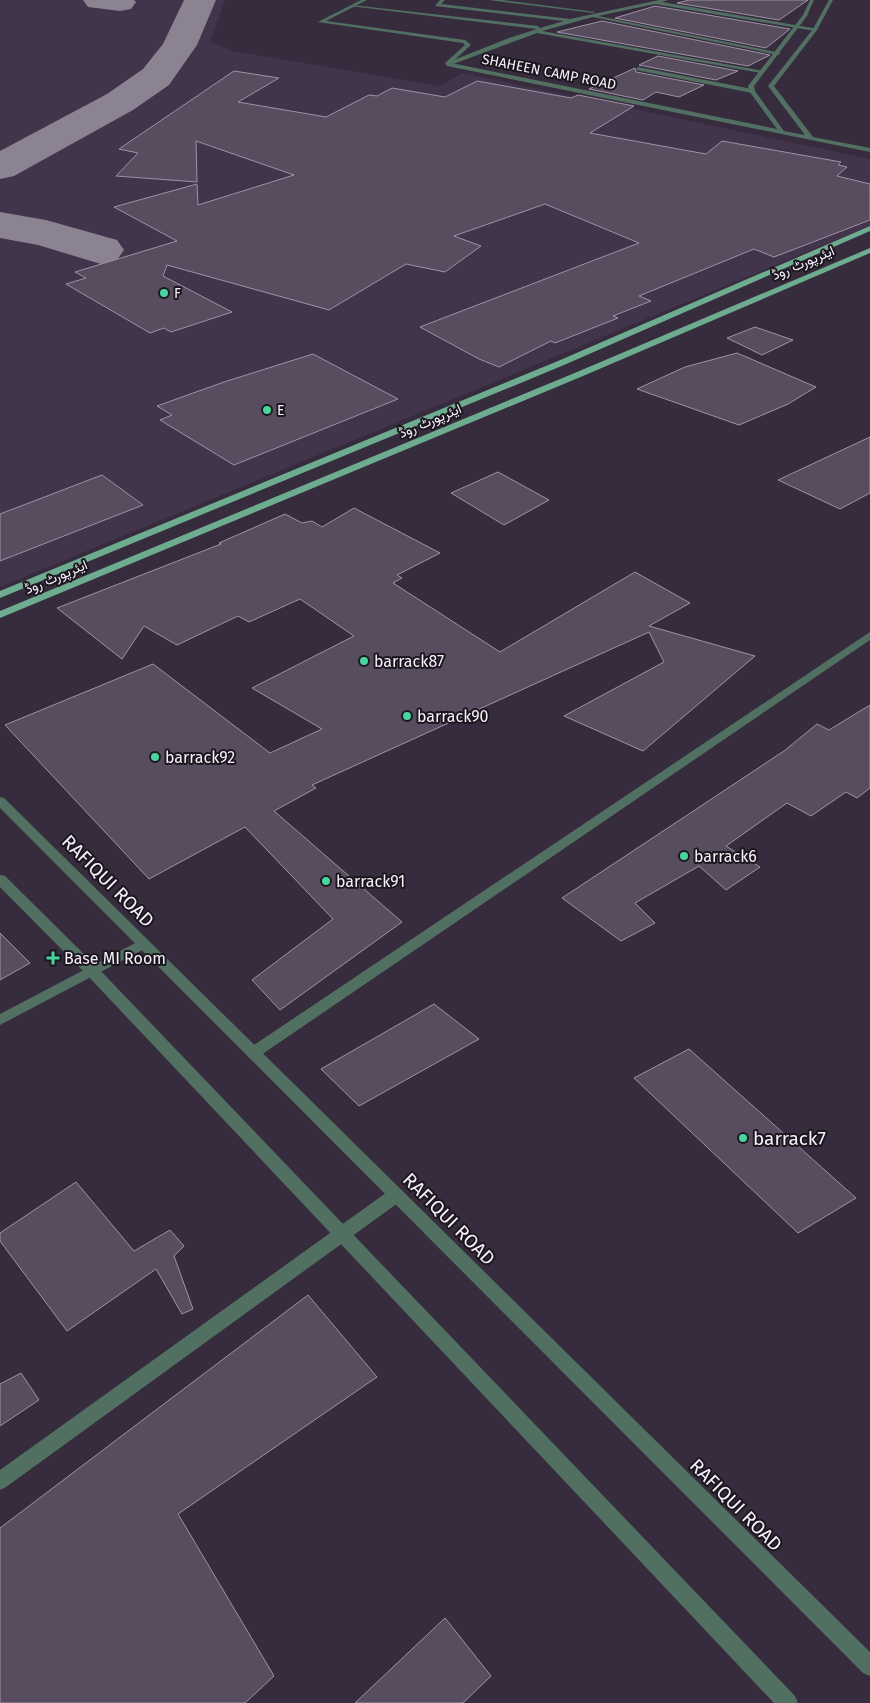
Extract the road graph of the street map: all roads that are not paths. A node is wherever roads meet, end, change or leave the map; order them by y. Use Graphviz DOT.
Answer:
graph roads {
  1 [pos="365,0"];
  2 [pos="444,0"];
  3 [pos="491,0"];
  4 [pos="666,0"];
  5 [pos="812,0"];
  6 [pos="831,0"];
  7 [pos="654,3"];
  8 [pos="352,6"];
  9 [pos="603,14"];
  10 [pos="590,16"];
  11 [pos="573,20"];
  12 [pos="796,27"];
  13 [pos="544,29"];
  14 [pos="815,29"];
  15 [pos="536,31"];
  16 [pos="778,53"];
  17 [pos="448,64"];
  18 [pos="638,69"];
  19 [pos="761,71"];
  20 [pos="752,91"];
  21 [pos="782,132"];
  22 [pos="810,137"];
  23 [pos="870,150"];
  24 [pos="870,228"];
  25 [pos="870,250"];
  26 [pos="0,595"];
  27 [pos="0,615"];
  28 [pos="870,635"];
  29 [pos="0,801"];
  30 [pos="0,879"];
  31 [pos="143,944"];
  32 [pos="92,971"];
  33 [pos="0,1020"];
  34 [pos="253,1053"];
  35 [pos="396,1195"];
  36 [pos="342,1234"];
  37 [pos="0,1481"];
  38 [pos="870,1666"];
  39 [pos="788,1703"];
  1 -- 8 [label="street, SHAHEEN CAMP ROAD"];
  2 -- 11 [label="street"];
  3 -- 9 [label="street"];
  4 -- 7 [label="street"];
  5 -- 12 [label="street"];
  6 -- 14 [label="street"];
  7 -- 9 [label="street"];
  7 -- 12 [label="street"];
  8 -- 13 [label="street"];
  8 -- 17 [label="street, SHAHEEN CAMP ROAD"];
  9 -- 10 [label="street"];
  10 -- 11 [label="street"];
  10 -- 16 [label="street"];
  11 -- 13 [label="street"];
  12 -- 14 [label="street"];
  12 -- 16 [label="street"];
  13 -- 15 [label="street"];
  14 -- 22 [label="street"];
  15 -- 17 [label="street"];
  15 -- 19 [label="street"];
  16 -- 19 [label="street"];
  17 -- 21 [label="street, SHAHEEN CAMP ROAD"];
  18 -- 20 [label="street"];
  19 -- 20 [label="street"];
  20 -- 21 [label="street"];
  21 -- 22 [label="street, SHAHEEN CAMP ROAD"];
  22 -- 23 [label="street, SHAHEEN CAMP ROAD"];
  24 -- 26 [label="main road"];
  25 -- 27 [label="main road, ایئرپورٹ روڈ"];
  28 -- 34 [label="street"];
  29 -- 31 [label="street, RAFIQUI ROAD"];
  30 -- 32 [label="street"];
  31 -- 32 [label="street"];
  31 -- 34 [label="street, RAFIQUI ROAD"];
  32 -- 33 [label="street"];
  32 -- 36 [label="street"];
  34 -- 35 [label="street, RAFIQUI ROAD"];
  35 -- 36 [label="street"];
  35 -- 38 [label="street, RAFIQUI ROAD"];
  36 -- 37 [label="street"];
  36 -- 39 [label="street"];
}
